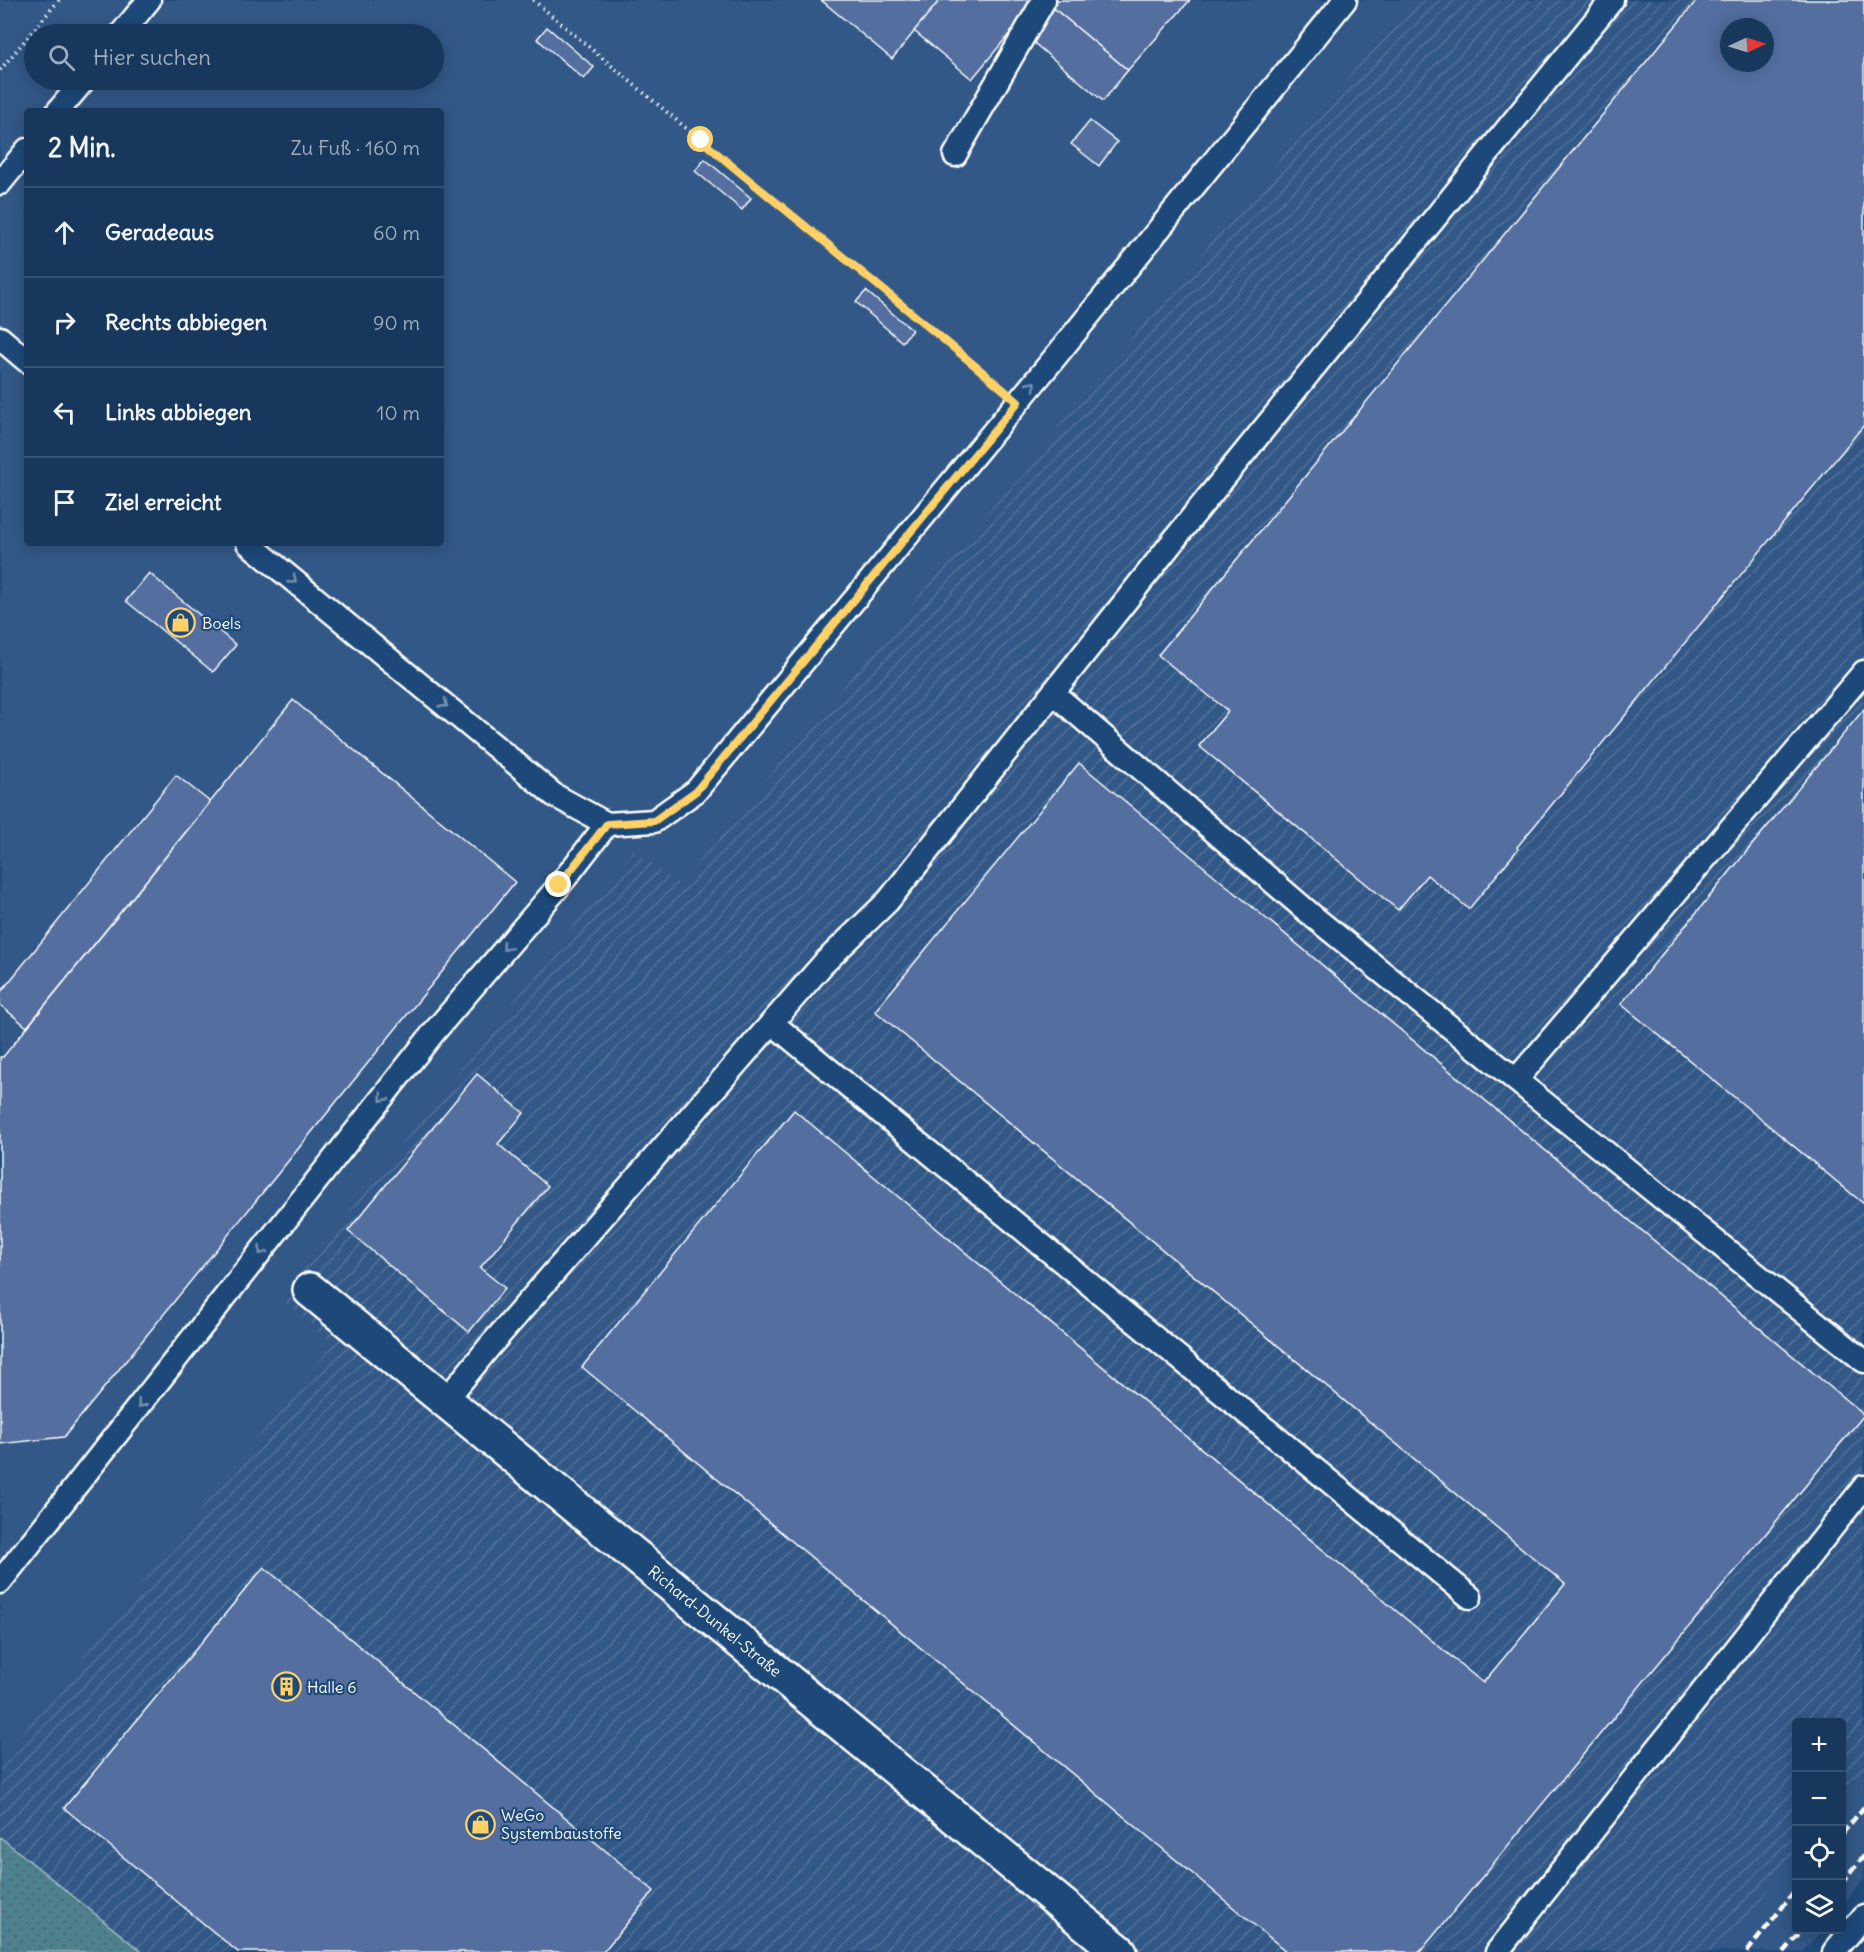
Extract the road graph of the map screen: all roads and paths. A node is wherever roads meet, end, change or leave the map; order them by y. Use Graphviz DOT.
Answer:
graph roads {
  1 [pos="59,0"];
  2 [pos="149,0"];
  3 [pos="533,0"];
  4 [pos="1044,0"];
  5 [pos="1345,0"];
  6 [pos="1612,0"];
  7 [pos="39,24"];
  8 [pos="129,24"];
  9 [pos="24,42"];
  10 [pos="0,70"];
  11 [pos="76,90"];
  12 [pos="61,108"];
  13 [pos="24,154"];
  14 [pos="955,156"];
  15 [pos="0,183"];
  16 [pos="0,338"];
  17 [pos="24,358"];
  18 [pos="1018,402"];
  19 [pos="252,546"];
  20 [pos="1864,672"];
  21 [pos="1053,693"];
  22 [pos="607,824"];
  23 [pos="772,1023"];
  24 [pos="1516,1080"];
  25 [pos="309,1290"];
  26 [pos="1864,1361"];
  27 [pos="446,1400"];
  28 [pos="1864,1487"];
  29 [pos="0,1582"];
  30 [pos="1470,1597"];
  31 [pos="1864,1916"];
  32 [pos="1120,1952"];
  33 [pos="1497,1952"];
  34 [pos="1834,1952"];
  1 -- 7 [label="path"];
  2 -- 8 [label="lane"];
  3 -- 18 [label="path"];
  4 -- 14 [label="lane"];
  18 -- 5 [label="lane, one-way"];
  6 -- 21 [label="lane"];
  9 -- 10 [label="path"];
  11 -- 12 [label="lane"];
  13 -- 15 [label="lane"];
  16 -- 17 [label="lane"];
  18 -- 22 [label="lane"];
  19 -- 22 [label="lane, one-way"];
  20 -- 24 [label="lane"];
  21 -- 23 [label="lane"];
  21 -- 24 [label="lane"];
  22 -- 29 [label="lane, one-way"];
  23 -- 27 [label="lane"];
  23 -- 30 [label="lane"];
  24 -- 26 [label="lane"];
  25 -- 27 [label="street, Richard-Dunkel-Straße"];
  27 -- 32 [label="street, Richard-Dunkel-Straße"];
  28 -- 33 [label="lane"];
  31 -- 34 [label="lane"];
}
